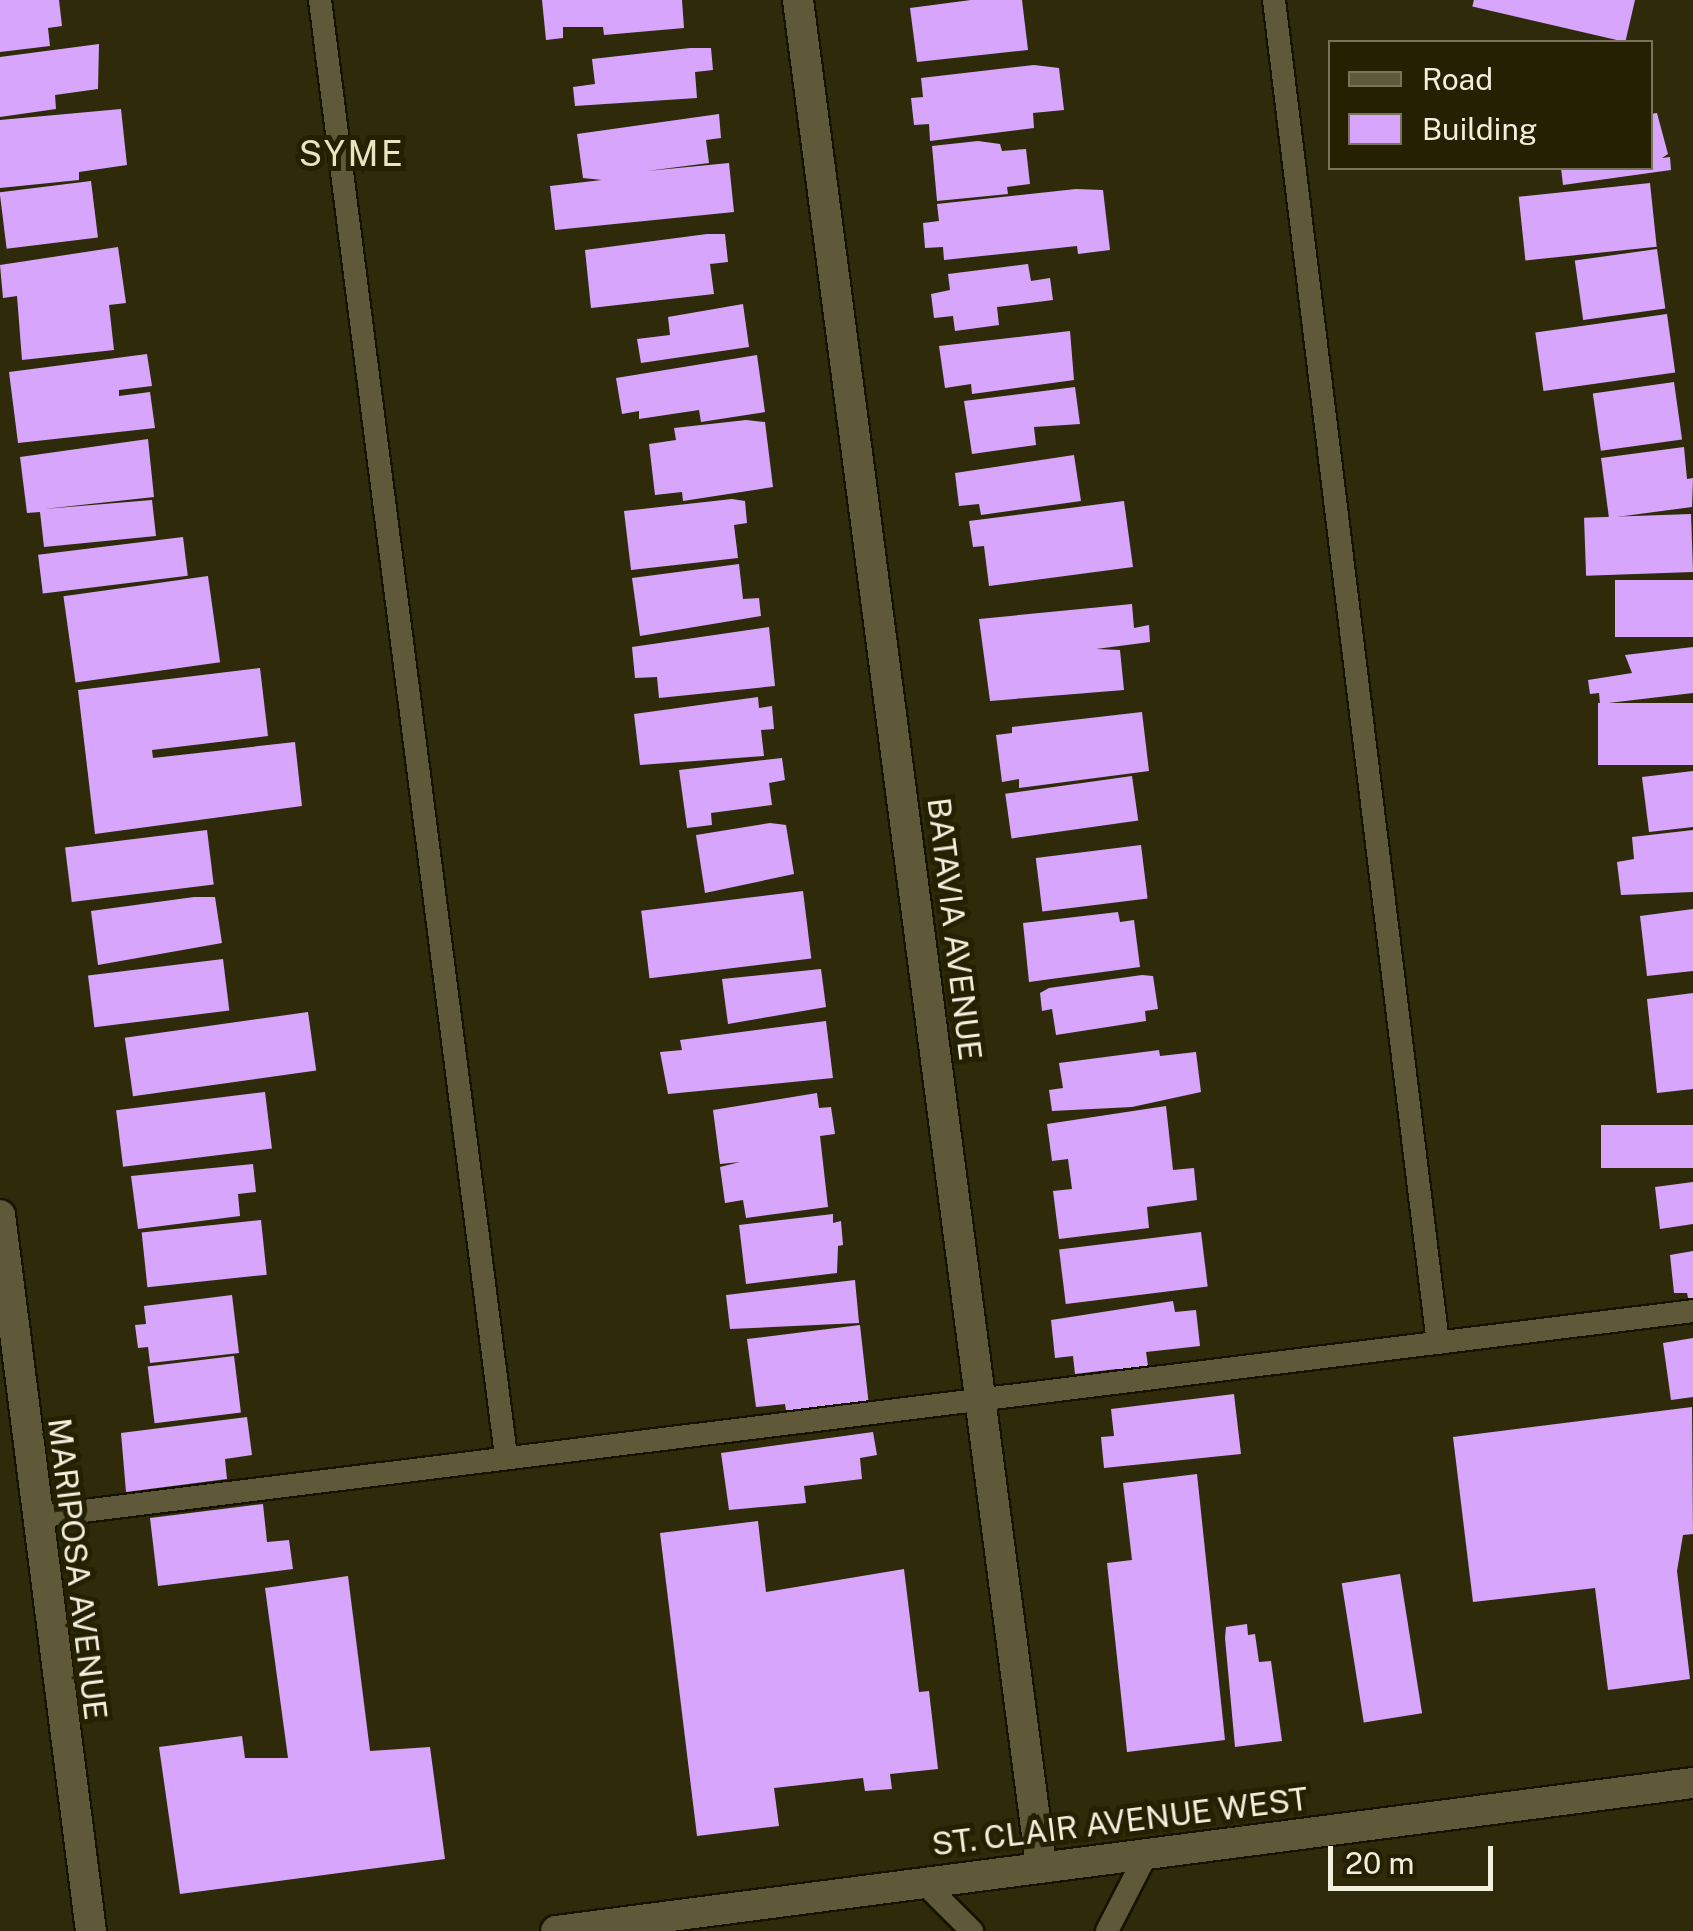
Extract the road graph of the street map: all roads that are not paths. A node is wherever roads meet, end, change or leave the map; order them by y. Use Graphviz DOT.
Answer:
graph roads {
  1 [pos="320,0"];
  2 [pos="798,0"];
  3 [pos="1274,0"];
  4 [pos="0,1216"];
  5 [pos="1693,1311"];
  6 [pos="1438,1343"];
  7 [pos="979,1396"];
  8 [pos="506,1456"];
  9 [pos="35,1517"];
  10 [pos="1693,1784"];
  11 [pos="1146,1855"];
  12 [pos="1041,1868"];
  13 [pos="924,1883"];
  14 [pos="91,1931"];
  15 [pos="556,1931"];
  16 [pos="972,1931"];
  17 [pos="1107,1931"];
  1 -- 8 [label="lane"];
  2 -- 7 [label="street, BATAVIA AVENUE"];
  3 -- 6 [label="lane"];
  4 -- 9 [label="street, MARIPOSA AVENUE"];
  5 -- 6 [label="lane"];
  6 -- 7 [label="lane"];
  7 -- 8 [label="lane"];
  7 -- 12 [label="street, BATAVIA AVENUE"];
  8 -- 9 [label="lane"];
  9 -- 14 [label="street, MARIPOSA AVENUE"];
  10 -- 11 [label="street, ST. CLAIR AVENUE WEST"];
  11 -- 12 [label="street, ST. CLAIR AVENUE WEST"];
  11 -- 17 [label="lane"];
  12 -- 13 [label="street, ST. CLAIR AVENUE WEST"];
  13 -- 15 [label="street, ST. CLAIR AVENUE WEST"];
  13 -- 16 [label="lane"];
}
